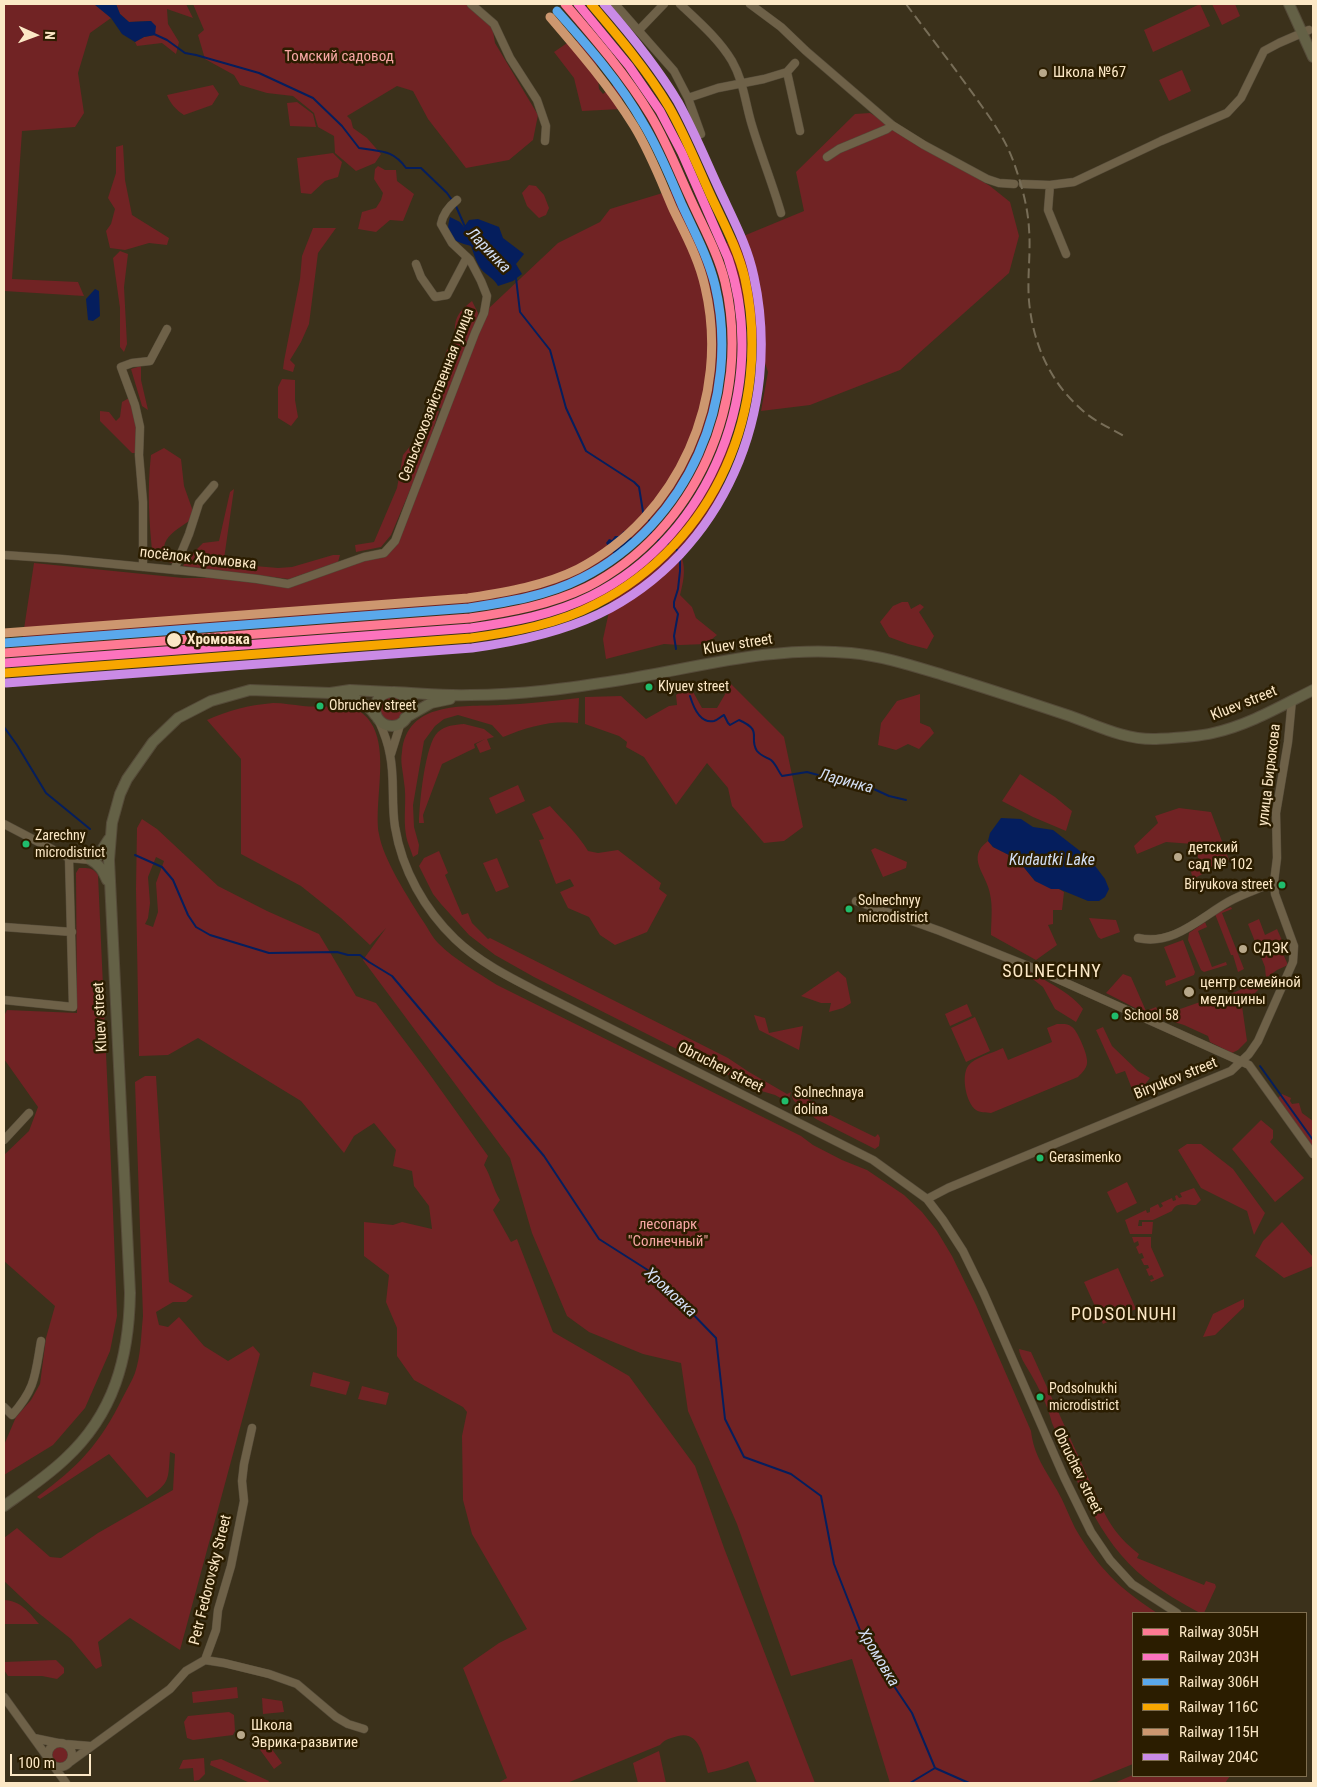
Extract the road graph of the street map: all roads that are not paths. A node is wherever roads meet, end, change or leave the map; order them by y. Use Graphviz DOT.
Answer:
graph roads {
  1 [pos="471,4"];
  2 [pos="615,4"];
  3 [pos="664,4"];
  4 [pos="680,4"];
  5 [pos="750,4"];
  6 [pos="1289,4"];
  7 [pos="1297,4"];
  8 [pos="639,30"];
  9 [pos="1308,35"];
  10 [pos="1313,57"];
  11 [pos="795,63"];
  12 [pos="787,72"];
  13 [pos="743,83"];
  14 [pos="688,98"];
  15 [pos="892,125"];
  16 [pos="800,131"];
  17 [pos="701,134"];
  18 [pos="545,141"];
  19 [pos="827,157"];
  20 [pos="1014,184"];
  21 [pos="1024,184"];
  22 [pos="1050,185"];
  23 [pos="454,203"];
  24 [pos="781,213"];
  25 [pos="1066,254"];
  26 [pos="467,257"];
  27 [pos="416,264"];
  28 [pos="167,329"];
  29 [pos="214,486"];
  30 [pos="384,553"];
  31 [pos="4,555"];
  32 [pos="144,567"];
  33 [pos="174,570"];
  34 [pos="1313,690"];
  35 [pos="392,692"];
  36 [pos="330,693"];
  37 [pos="467,696"];
  38 [pos="1292,700"];
  39 [pos="378,719"];
  40 [pos="403,720"];
  41 [pos="390,756"];
  42 [pos="4,824"];
  43 [pos="110,836"];
  44 [pos="69,858"];
  45 [pos="91,860"];
  46 [pos="1274,882"];
  47 [pos="110,886"];
  48 [pos="856,901"];
  49 [pos="4,927"];
  50 [pos="72,932"];
  51 [pos="1138,938"];
  52 [pos="4,1000"];
  53 [pos="1242,1062"];
  54 [pos="29,1113"];
  55 [pos="4,1140"];
  56 [pos="1313,1154"];
  57 [pos="927,1199"];
  58 [pos="41,1341"];
  59 [pos="4,1407"];
  60 [pos="252,1428"];
  61 [pos="4,1506"];
  62 [pos="1175,1612"];
  63 [pos="205,1660"];
  64 [pos="4,1698"];
  65 [pos="364,1729"];
  66 [pos="34,1738"];
  67 [pos="62,1744"];
  68 [pos="90,1746"];
  69 [pos="51,1763"];
  70 [pos="63,1767"];
  71 [pos="66,1783"];
  1 -- 18 [label="street"];
  2 -- 8 [label="street"];
  3 -- 8 [label="street"];
  4 -- 13 [label="street"];
  5 -- 15 [label="street"];
  6 -- 9 [label="main road"];
  7 -- 9 [label="main road"];
  8 -- 14 [label="street"];
  9 -- 10 [label="main road"];
  9 -- 22 [label="street"];
  11 -- 12 [label="street"];
  12 -- 13 [label="street"];
  12 -- 16 [label="street"];
  13 -- 14 [label="street"];
  13 -- 24 [label="street"];
  14 -- 17 [label="street"];
  15 -- 19 [label="street"];
  15 -- 20 [label="street"];
  21 -- 22 [label="street"];
  22 -- 25 [label="street"];
  23 -- 26 [label="street, Сельскохозяйственная улица"];
  26 -- 27 [label="street"];
  26 -- 30 [label="street, Сельскохозяйственная улица"];
  28 -- 32 [label="street"];
  29 -- 33 [label="street"];
  30 -- 33 [label="street, посёлок Хромовка"];
  31 -- 32 [label="street, посёлок Хромовка"];
  32 -- 33 [label="street, посёлок Хромовка"];
  34 -- 38 [label="main road, Kluev street"];
  35 -- 36 [label="main road, Kluev street"];
  35 -- 37 [label="main road, Kluev street"];
  35 -- 39 [label="main road"];
  35 -- 40 [label="main road"];
  36 -- 39 [label="main road"];
  36 -- 43 [label="main road, Kluev street"];
  37 -- 38 [label="main road, Kluev street"];
  37 -- 40 [label="main road"];
  38 -- 46 [label="street, улица Бирюкова"];
  39 -- 40 [label="main road"];
  39 -- 41 [label="street, Obruchev street"];
  40 -- 41 [label="street, Obruchev street"];
  41 -- 57 [label="street, Obruchev street"];
  42 -- 44 [label="street"];
  43 -- 45 [label="main road"];
  43 -- 47 [label="main road, Kluev street"];
  44 -- 45 [label="street"];
  44 -- 50 [label="street"];
  45 -- 47 [label="main road"];
  46 -- 51 [label="street"];
  46 -- 53 [label="street, улица Бирюкова"];
  47 -- 61 [label="main road, Kluev street"];
  48 -- 53 [label="street, Biryukov street"];
  49 -- 50 [label="street"];
  50 -- 52 [label="street"];
  53 -- 56 [label="street"];
  53 -- 57 [label="street, Biryukov street"];
  54 -- 55 [label="street"];
  57 -- 62 [label="street, Obruchev street"];
  58 -- 59 [label="street"];
  60 -- 63 [label="street, Petr Fedorovsky Street"];
  63 -- 65 [label="street"];
  63 -- 68 [label="street, Petr Fedorovsky Street"];
  64 -- 66 [label="street"];
  66 -- 67 [label="street"];
  66 -- 69 [label="street"];
  67 -- 68 [label="street"];
  67 -- 69 [label="street"];
  67 -- 70 [label="street"];
  68 -- 70 [label="street, Petr Fedorovsky Street"];
  69 -- 70 [label="street"];
  70 -- 71 [label="street"];
}
